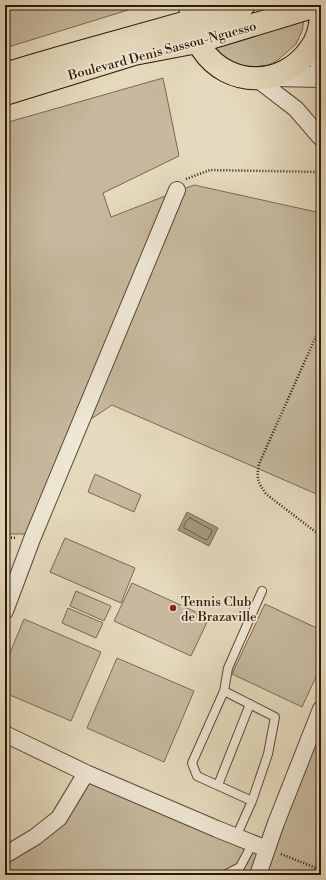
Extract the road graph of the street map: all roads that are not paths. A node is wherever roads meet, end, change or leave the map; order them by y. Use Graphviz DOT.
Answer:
graph roads {
  1 [pos="244,5"];
  2 [pos="320,5"];
  3 [pos="191,13"];
  4 [pos="319,28"];
  5 [pos="197,42"];
  6 [pos="321,70"];
  7 [pos="5,74"];
  8 [pos="266,77"];
  9 [pos="321,78"];
  10 [pos="5,94"];
  11 [pos="321,138"];
  12 [pos="177,190"];
  13 [pos="262,591"];
  14 [pos="5,611"];
  15 [pos="224,691"];
  16 [pos="250,704"];
  17 [pos="321,709"];
  18 [pos="5,734"];
  19 [pos="86,773"];
  20 [pos="218,785"];
  21 [pos="252,801"];
  22 [pos="236,837"];
  23 [pos="260,846"];
  24 [pos="5,855"];
  25 [pos="225,875"];
  26 [pos="258,875"];
  1 -- 3 [label="main road, Boulevard Denis Sassou-Nguesso"];
  2 -- 4 [label="main road"];
  2 -- 5 [label="main road, Boulevard Denis Sassou-Nguesso"];
  3 -- 5 [label="main road"];
  3 -- 7 [label="main road, Boulevard Denis Sassou-Nguesso"];
  4 -- 6 [label="street"];
  4 -- 8 [label="main road"];
  5 -- 8 [label="main road"];
  5 -- 10 [label="main road, Boulevard Denis Sassou-Nguesso"];
  8 -- 9 [label="street"];
  8 -- 11 [label="street"];
  12 -- 14 [label="street"];
  13 -- 15 [label="lane"];
  15 -- 16 [label="lane"];
  15 -- 20 [label="lane"];
  16 -- 20 [label="lane"];
  16 -- 21 [label="lane"];
  17 -- 23 [label="street"];
  18 -- 19 [label="street"];
  19 -- 22 [label="street"];
  19 -- 24 [label="street"];
  20 -- 21 [label="lane"];
  21 -- 22 [label="lane"];
  22 -- 23 [label="street"];
  23 -- 25 [label="lane"];
  23 -- 26 [label="street"];
}
